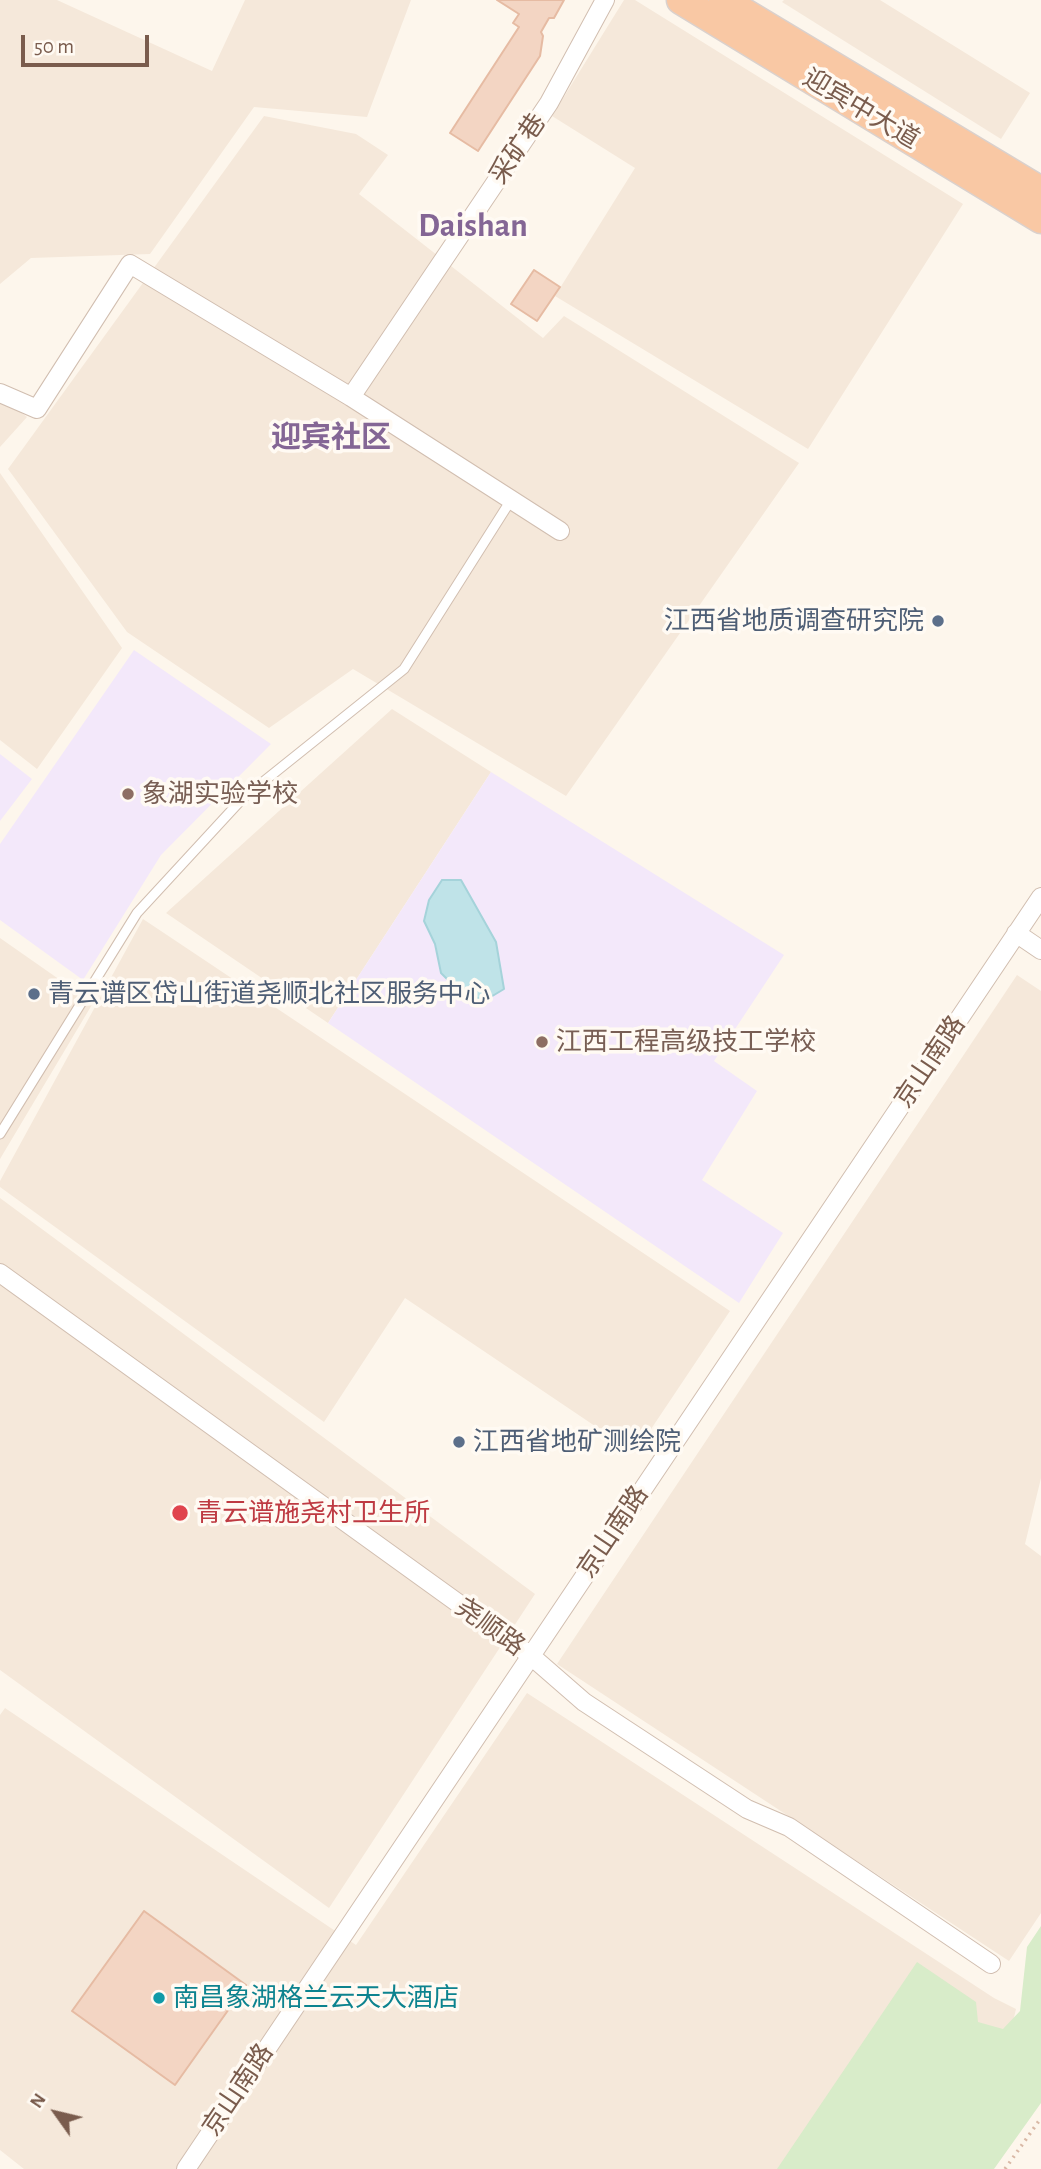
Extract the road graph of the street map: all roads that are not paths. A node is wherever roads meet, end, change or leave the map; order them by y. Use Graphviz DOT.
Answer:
graph roads {
  1 [pos="605,0"];
  2 [pos="681,0"];
  3 [pos="723,0"];
  4 [pos="1041,190"];
  5 [pos="1041,219"];
  6 [pos="0,393"];
  7 [pos="351,397"];
  8 [pos="511,500"];
  9 [pos="560,531"];
  10 [pos="1041,897"];
  11 [pos="1016,933"];
  12 [pos="1041,950"];
  13 [pos="0,1134"];
  14 [pos="0,1273"];
  15 [pos="530,1656"];
  16 [pos="991,1964"];
  17 [pos="186,2169"];
  1 -- 7 [label="street, 采矿巷"];
  2 -- 5 [label="highway, 迎宾中大道"];
  3 -- 4 [label="highway, 迎宾中大道"];
  6 -- 7 [label="street"];
  7 -- 8 [label="street"];
  8 -- 9 [label="street"];
  8 -- 13 [label="lane"];
  10 -- 11 [label="street, 京山南路"];
  11 -- 12 [label="street"];
  11 -- 15 [label="street, 京山南路"];
  14 -- 15 [label="street, 尧顺路"];
  15 -- 16 [label="street, 尧顺路"];
  15 -- 17 [label="street, 京山南路"];
}
